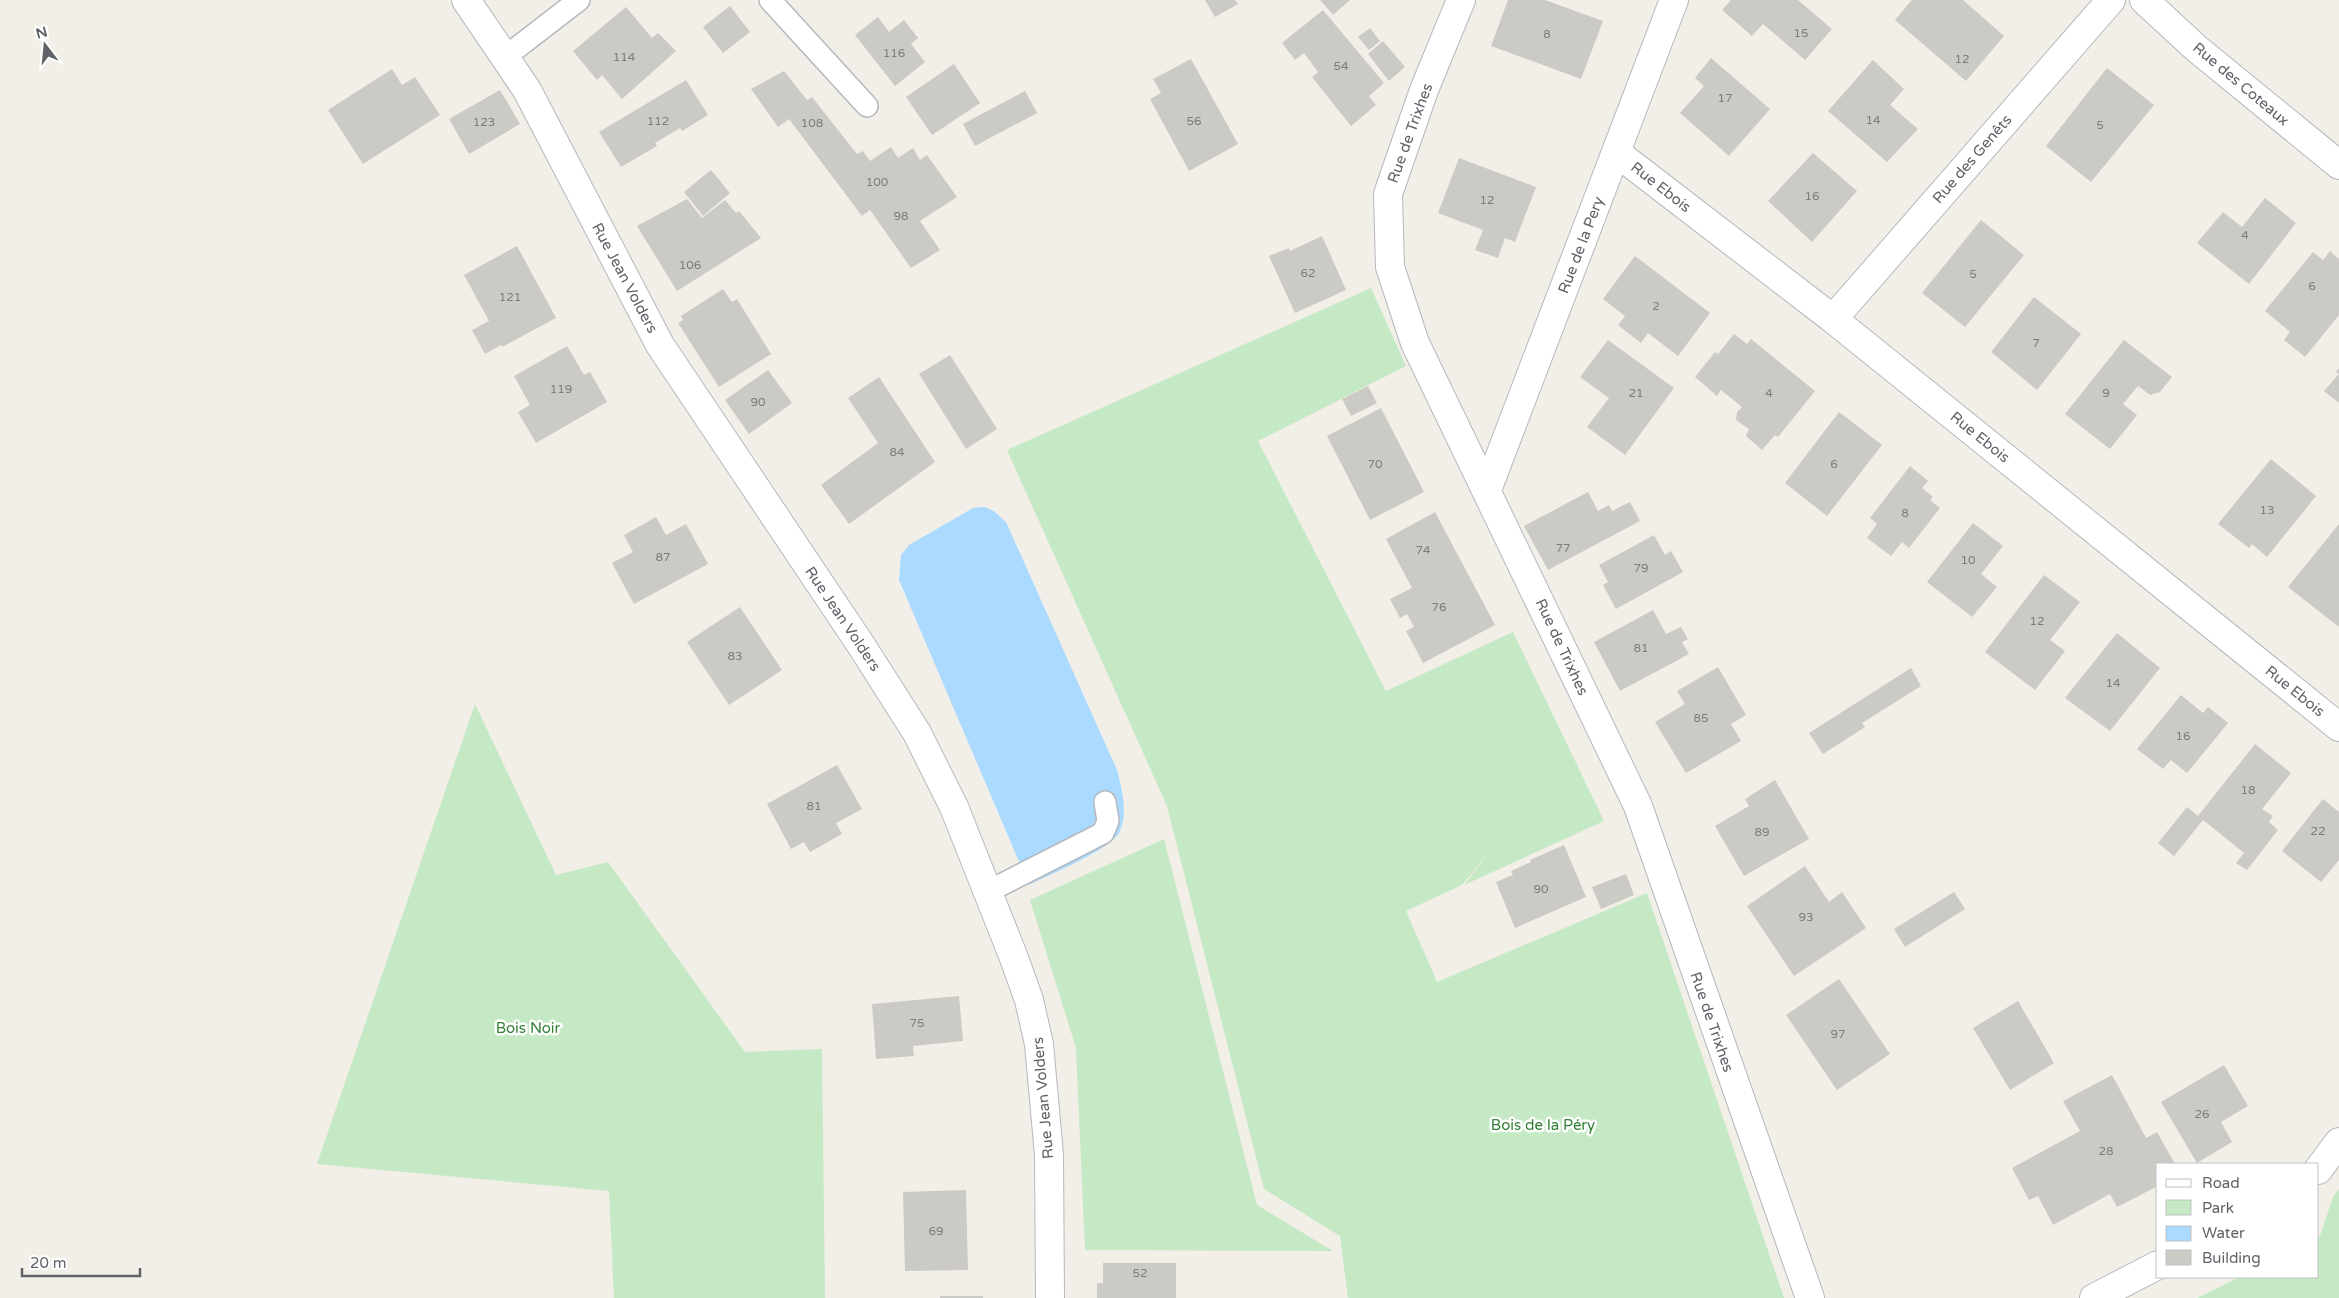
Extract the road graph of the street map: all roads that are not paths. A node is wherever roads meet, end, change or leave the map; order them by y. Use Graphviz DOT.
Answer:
graph roads {
  1 [pos="466,0"];
  2 [pos="579,0"];
  3 [pos="770,0"];
  4 [pos="1461,0"];
  5 [pos="1674,0"];
  6 [pos="2112,0"];
  7 [pos="2144,0"];
  8 [pos="505,57"];
  9 [pos="867,106"];
  10 [pos="1617,153"];
  11 [pos="2339,165"];
  12 [pos="1833,319"];
  13 [pos="1487,490"];
  14 [pos="2339,727"];
  15 [pos="1105,802"];
  16 [pos="987,892"];
  17 [pos="2339,1142"];
  18 [pos="2319,1169"];
  19 [pos="2156,1266"];
  20 [pos="1050,1298"];
  21 [pos="1810,1298"];
  22 [pos="2094,1298"];
  1 -- 8 [label="street, Rue Jean Volders"];
  2 -- 8 [label="lane"];
  3 -- 9 [label="lane"];
  4 -- 13 [label="street, Rue de Trixhes"];
  5 -- 10 [label="street, Rue de la Pery"];
  6 -- 12 [label="street, Rue des Genêts"];
  7 -- 11 [label="street, Rue des Coteaux"];
  8 -- 16 [label="street, Rue Jean Volders"];
  10 -- 12 [label="street, Rue Ebois"];
  10 -- 13 [label="street, Rue de la Pery"];
  12 -- 14 [label="street, Rue Ebois"];
  13 -- 21 [label="street, Rue de Trixhes"];
  15 -- 16 [label="lane"];
  16 -- 20 [label="street, Rue Jean Volders"];
  17 -- 18 [label="street"];
  19 -- 22 [label="street"];
}
